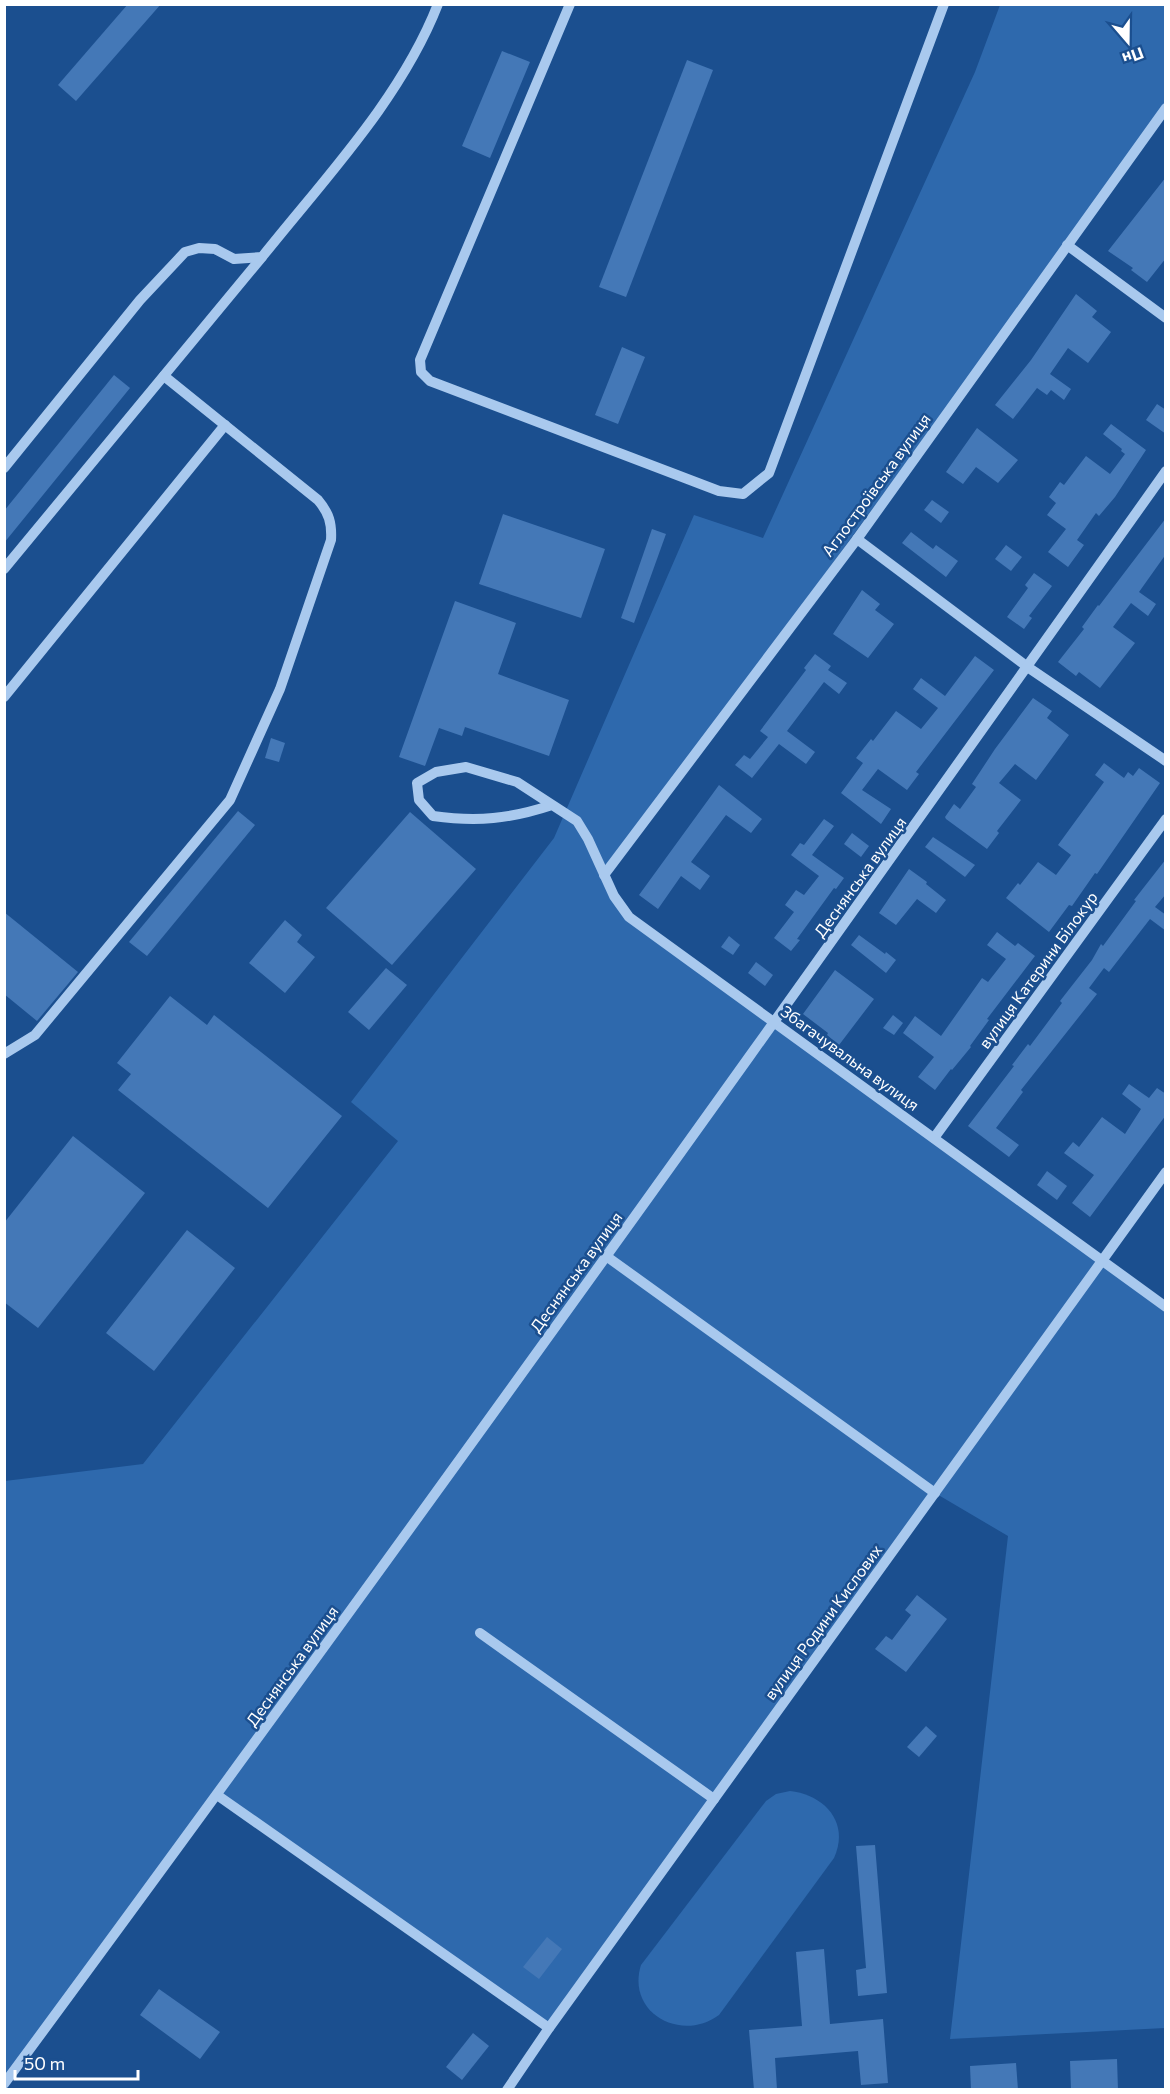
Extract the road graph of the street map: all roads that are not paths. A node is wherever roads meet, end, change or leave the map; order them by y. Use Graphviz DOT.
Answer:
graph roads {
  1 [pos="438,4"];
  2 [pos="570,4"];
  3 [pos="944,4"];
  4 [pos="1166,108"];
  5 [pos="1067,245"];
  6 [pos="262,258"];
  7 [pos="1166,318"];
  8 [pos="164,376"];
  9 [pos="225,425"];
  10 [pos="4,468"];
  11 [pos="1166,471"];
  12 [pos="857,539"];
  13 [pos="4,569"];
  14 [pos="1029,668"];
  15 [pos="4,697"];
  16 [pos="1166,761"];
  17 [pos="552,805"];
  18 [pos="1166,819"];
  19 [pos="604,875"];
  20 [pos="774,1021"];
  21 [pos="4,1054"];
  22 [pos="934,1138"];
  23 [pos="1166,1172"];
  24 [pos="606,1256"];
  25 [pos="1102,1261"];
  26 [pos="1166,1307"];
  27 [pos="935,1493"];
  28 [pos="480,1633"];
  29 [pos="218,1795"];
  30 [pos="714,1799"];
  31 [pos="549,2028"];
  32 [pos="4,2084"];
  33 [pos="507,2090"];
  1 -- 6 [label="street"];
  2 -- 3 [label="street"];
  4 -- 5 [label="street, Аглостроївська вулиця"];
  5 -- 7 [label="street"];
  5 -- 12 [label="street, Аглостроївська вулиця"];
  6 -- 8 [label="street"];
  6 -- 10 [label="street"];
  8 -- 9 [label="street"];
  8 -- 13 [label="street"];
  9 -- 15 [label="street"];
  9 -- 21 [label="street"];
  11 -- 14 [label="street, Деснянська вулиця"];
  12 -- 14 [label="street"];
  12 -- 19 [label="street, Аглостроївська вулиця"];
  14 -- 16 [label="street"];
  14 -- 20 [label="street, Деснянська вулиця"];
  17 -- 17 [label="street, Збагачувальна вулиця"];
  17 -- 19 [label="street, Збагачувальна вулиця"];
  18 -- 22 [label="street, вулиця Катерини Білокур"];
  19 -- 20 [label="street, Збагачувальна вулиця"];
  20 -- 22 [label="street, Збагачувальна вулиця"];
  20 -- 24 [label="street, Деснянська вулиця"];
  22 -- 25 [label="street, Збагачувальна вулиця"];
  23 -- 25 [label="street, вулиця Родини Кислових"];
  24 -- 27 [label="street"];
  24 -- 29 [label="street, Деснянська вулиця"];
  25 -- 26 [label="street, Збагачувальна вулиця"];
  25 -- 27 [label="street, вулиця Родини Кислових"];
  27 -- 30 [label="street, вулиця Родини Кислових"];
  28 -- 30 [label="street"];
  29 -- 31 [label="street"];
  29 -- 32 [label="street, Деснянська вулиця"];
  30 -- 31 [label="street, вулиця Родини Кислових"];
  31 -- 33 [label="street, вулиця Родини Кислових"];
}
